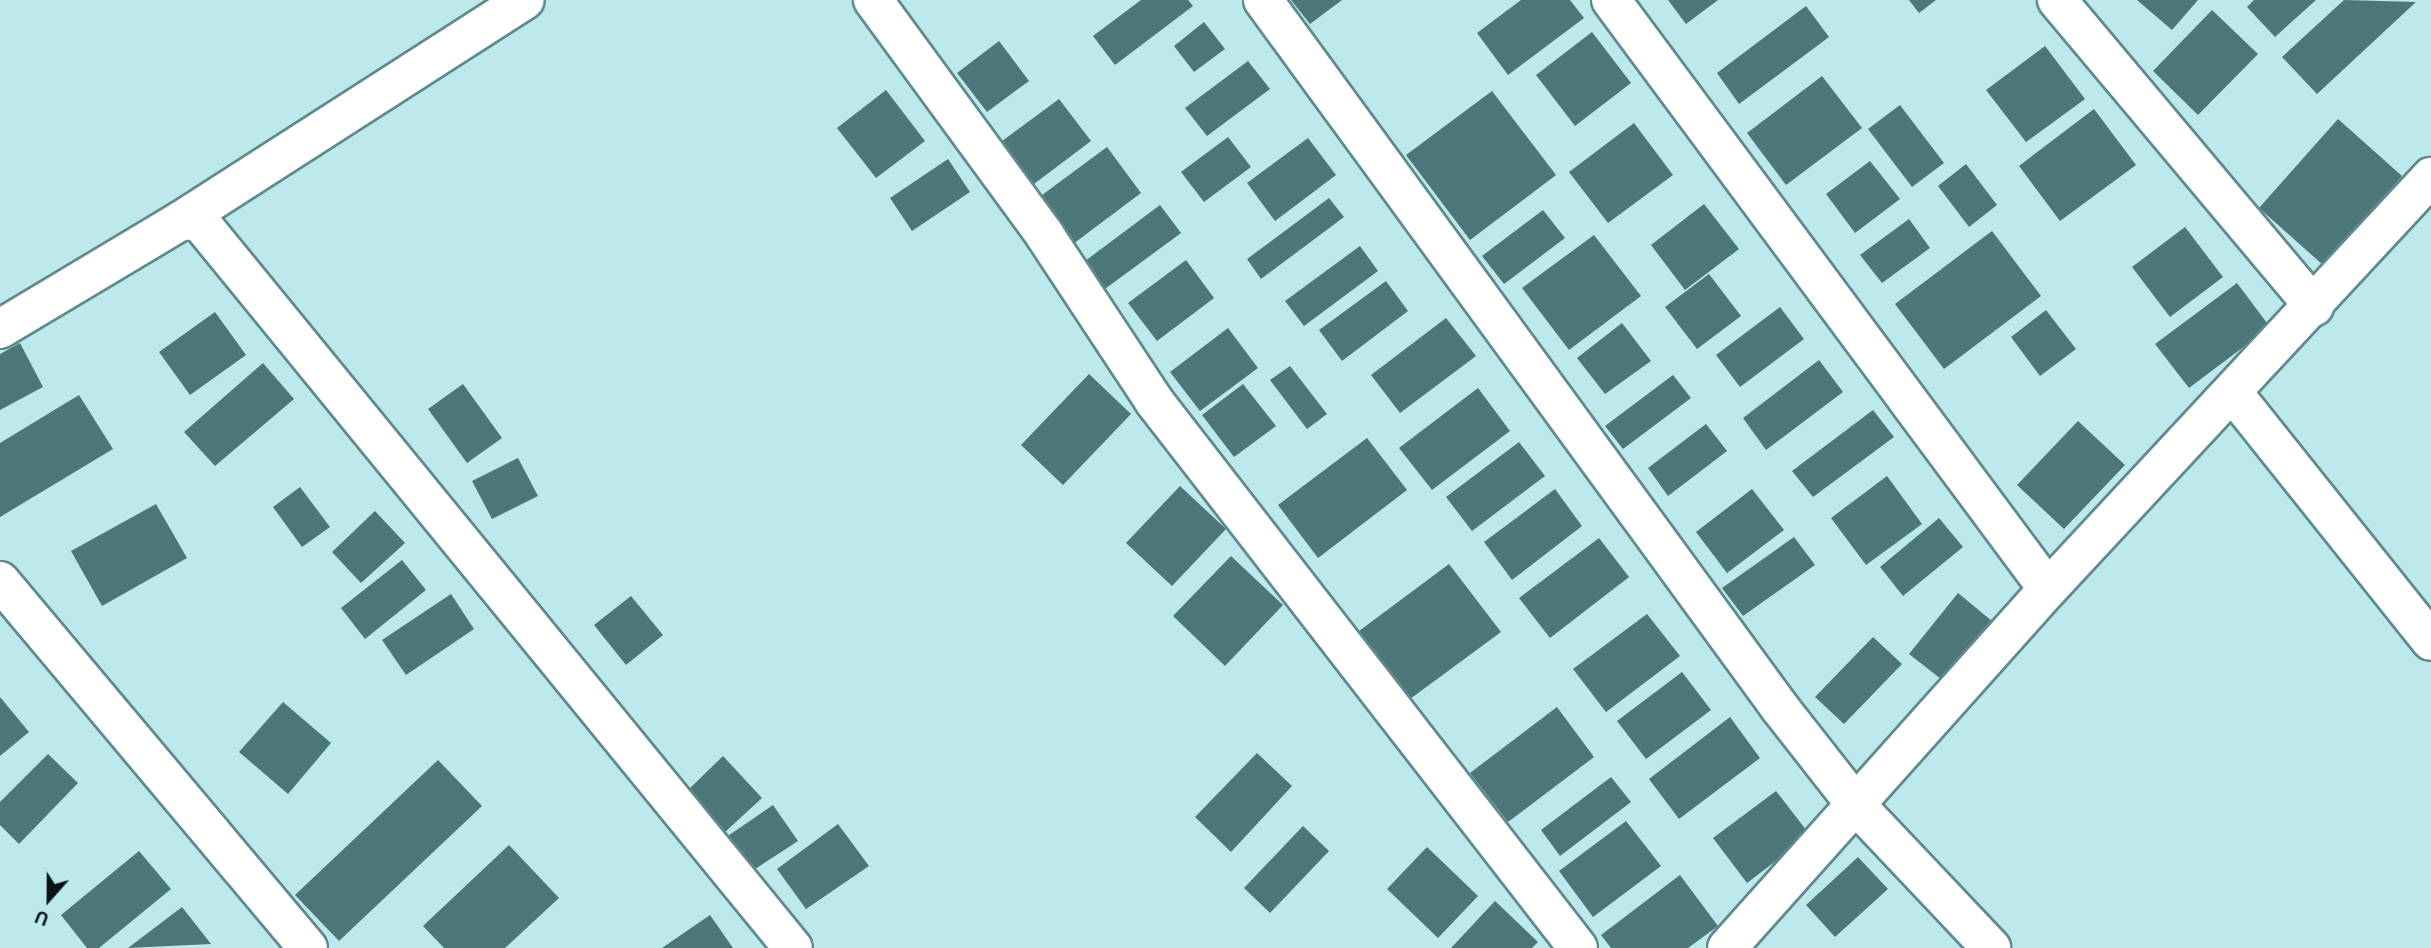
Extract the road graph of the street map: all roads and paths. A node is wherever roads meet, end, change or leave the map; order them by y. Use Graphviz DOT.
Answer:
graph roads {
  1 [pos="525,0"];
  2 [pos="873,0"];
  3 [pos="1263,0"];
  4 [pos="1611,0"];
  5 [pos="2057,0"];
  6 [pos="2431,177"];
  7 [pos="183,220"];
  8 [pos="2315,306"];
  9 [pos="0,329"];
  10 [pos="2233,393"];
  11 [pos="0,581"];
  12 [pos="2048,589"];
  13 [pos="2431,641"];
  14 [pos="1856,805"];
  15 [pos="308,948"];
  16 [pos="793,948"];
  17 [pos="1578,948"];
  18 [pos="1727,948"];
  19 [pos="1991,948"];
  1 -- 7 [label="street"];
  2 -- 17 [label="street"];
  3 -- 14 [label="street"];
  4 -- 12 [label="street"];
  5 -- 8 [label="street"];
  6 -- 8 [label="street"];
  7 -- 9 [label="street"];
  7 -- 16 [label="street"];
  8 -- 10 [label="street"];
  10 -- 12 [label="street"];
  10 -- 13 [label="street"];
  11 -- 15 [label="street"];
  12 -- 14 [label="street"];
  14 -- 18 [label="street"];
  14 -- 19 [label="street"];
}
